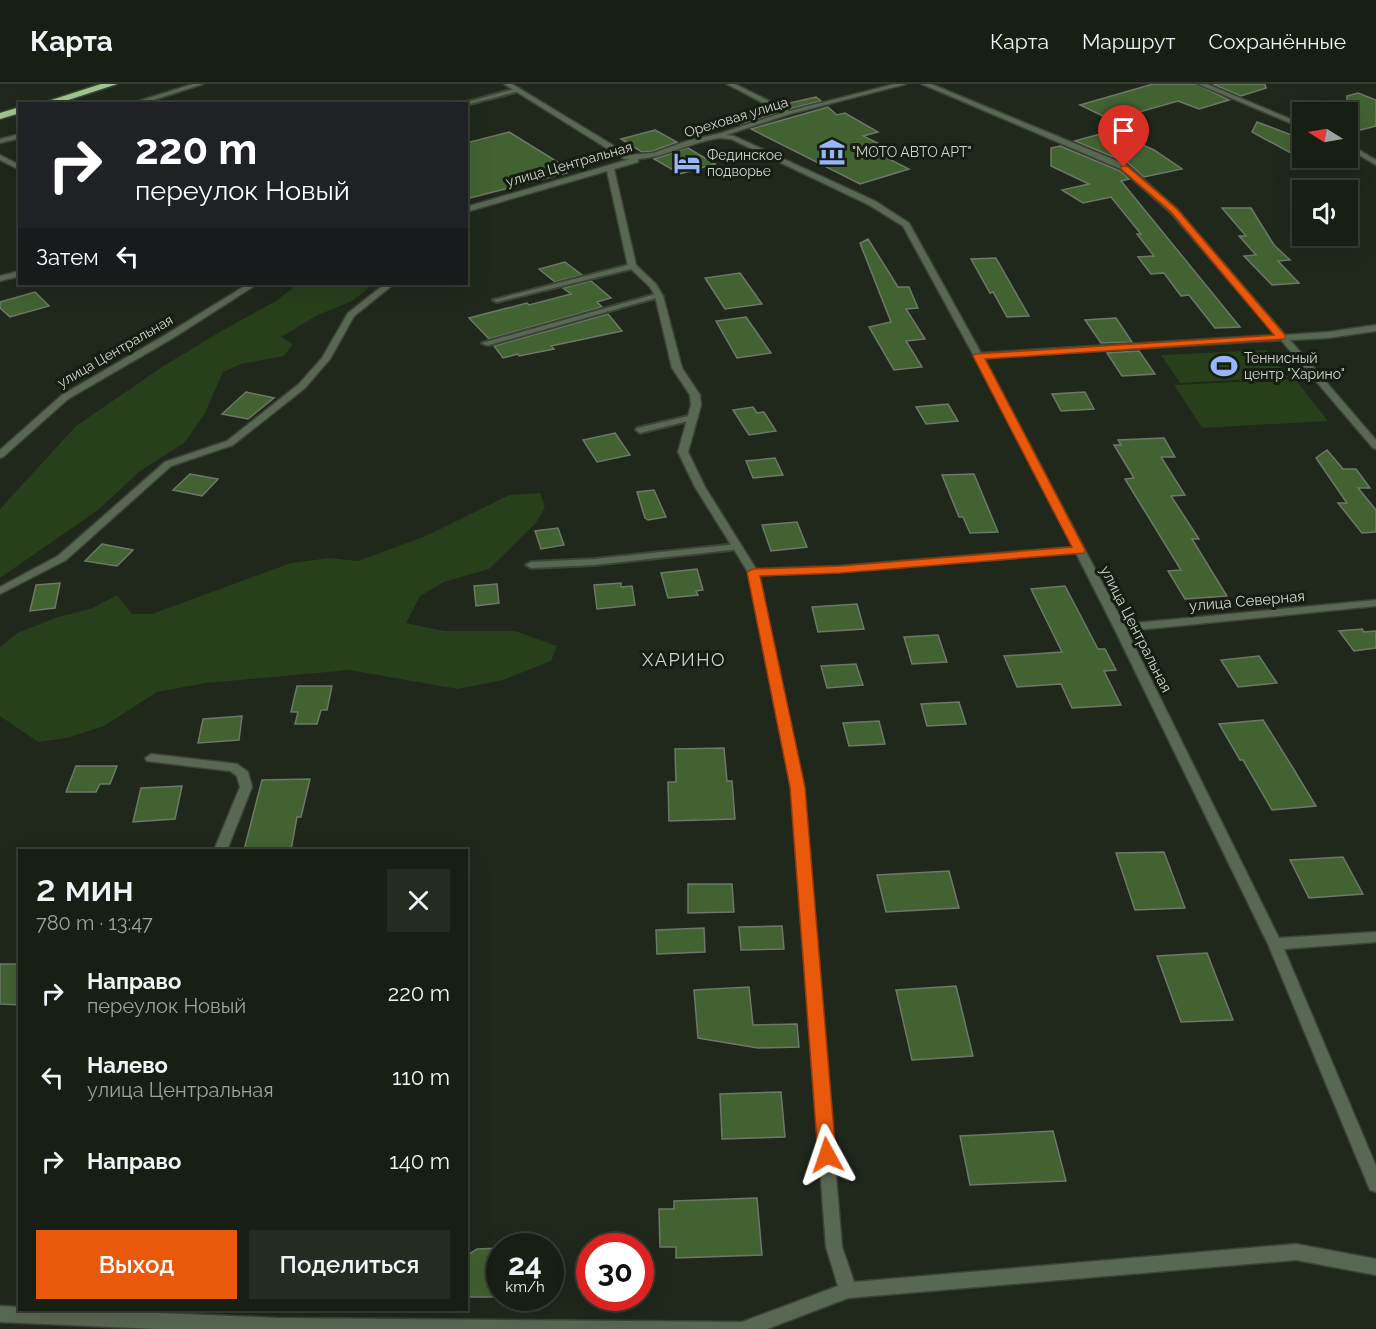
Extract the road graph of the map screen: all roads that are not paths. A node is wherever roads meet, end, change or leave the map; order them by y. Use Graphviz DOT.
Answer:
graph roads {
  1 [pos="112,84"];
  2 [pos="200,84"];
  3 [pos="507,84"];
  4 [pos="730,84"];
  5 [pos="903,84"];
  6 [pos="925,84"];
  7 [pos="1201,84"];
  8 [pos="518,90"];
  9 [pos="51,102"];
  10 [pos="139,102"];
  11 [pos="468,102"];
  12 [pos="18,112"];
  13 [pos="788,114"];
  14 [pos="0,116"];
  15 [pos="1292,122"];
  16 [pos="18,136"];
  17 [pos="712,137"];
  18 [pos="0,141"];
  19 [pos="1358,152"];
  20 [pos="0,157"];
  21 [pos="646,157"];
  22 [pos="1376,163"];
  23 [pos="18,167"];
  24 [pos="610,167"];
  25 [pos="468,209"];
  26 [pos="632,266"];
  27 [pos="18,274"];
  28 [pos="0,279"];
  29 [pos="251,285"];
  30 [pos="389,285"];
  31 [pos="659,296"];
  32 [pos="497,300"];
  33 [pos="1376,328"];
  34 [pos="1281,337"];
  35 [pos="486,343"];
  36 [pos="978,356"];
  37 [pos="693,417"];
  38 [pos="640,430"];
  39 [pos="1376,446"];
  40 [pos="0,455"];
  41 [pos="737,547"];
  42 [pos="1079,550"];
  43 [pos="531,565"];
  44 [pos="753,572"];
  45 [pos="0,591"];
  46 [pos="1376,604"];
  47 [pos="1120,628"];
  48 [pos="151,758"];
  49 [pos="221,849"];
  50 [pos="1376,936"];
  51 [pos="1275,944"];
  52 [pos="1376,1185"];
  53 [pos="1376,1267"];
  54 [pos="848,1290"];
  55 [pos="0,1314"];
  56 [pos="132,1314"];
  57 [pos="739,1329"];
  58 [pos="745,1329"];
  1 -- 9 [label="highway"];
  2 -- 10 [label="street"];
  3 -- 8 [label="street, улица Центральная"];
  4 -- 13 [label="street"];
  5 -- 13 [label="street, Ореховая улица"];
  6 -- 34 [label="street"];
  7 -- 15 [label="street"];
  8 -- 11 [label="lane"];
  8 -- 21 [label="street, улица Центральная"];
  12 -- 14 [label="highway"];
  13 -- 17 [label="street, Ореховая улица"];
  16 -- 18 [label="street"];
  17 -- 21 [label="street, Ореховая улица"];
  17 -- 36 [label="street, улица Центральная"];
  19 -- 22 [label="street"];
  20 -- 23 [label="street"];
  21 -- 24 [label="street, улица Центральная"];
  24 -- 25 [label="street, улица Центральная"];
  24 -- 26 [label="street"];
  26 -- 31 [label="street"];
  26 -- 32 [label="lane"];
  27 -- 28 [label="street"];
  29 -- 40 [label="street, улица Центральная"];
  30 -- 45 [label="street"];
  31 -- 35 [label="lane"];
  31 -- 37 [label="street"];
  33 -- 34 [label="street"];
  34 -- 36 [label="street"];
  34 -- 39 [label="street"];
  36 -- 42 [label="street, улица Центральная"];
  37 -- 38 [label="lane"];
  37 -- 41 [label="street"];
  41 -- 43 [label="lane"];
  41 -- 44 [label="street"];
  42 -- 44 [label="street"];
  42 -- 47 [label="street, улица Центральная"];
  44 -- 54 [label="street"];
  46 -- 47 [label="street, улица Северная"];
  47 -- 51 [label="street, улица Центральная"];
  48 -- 49 [label="street"];
  50 -- 51 [label="street"];
  51 -- 52 [label="street, улица Центральная"];
  53 -- 54 [label="street"];
  54 -- 58 [label="street"];
  55 -- 56 [label="street"];
  56 -- 57 [label="street"];
}
